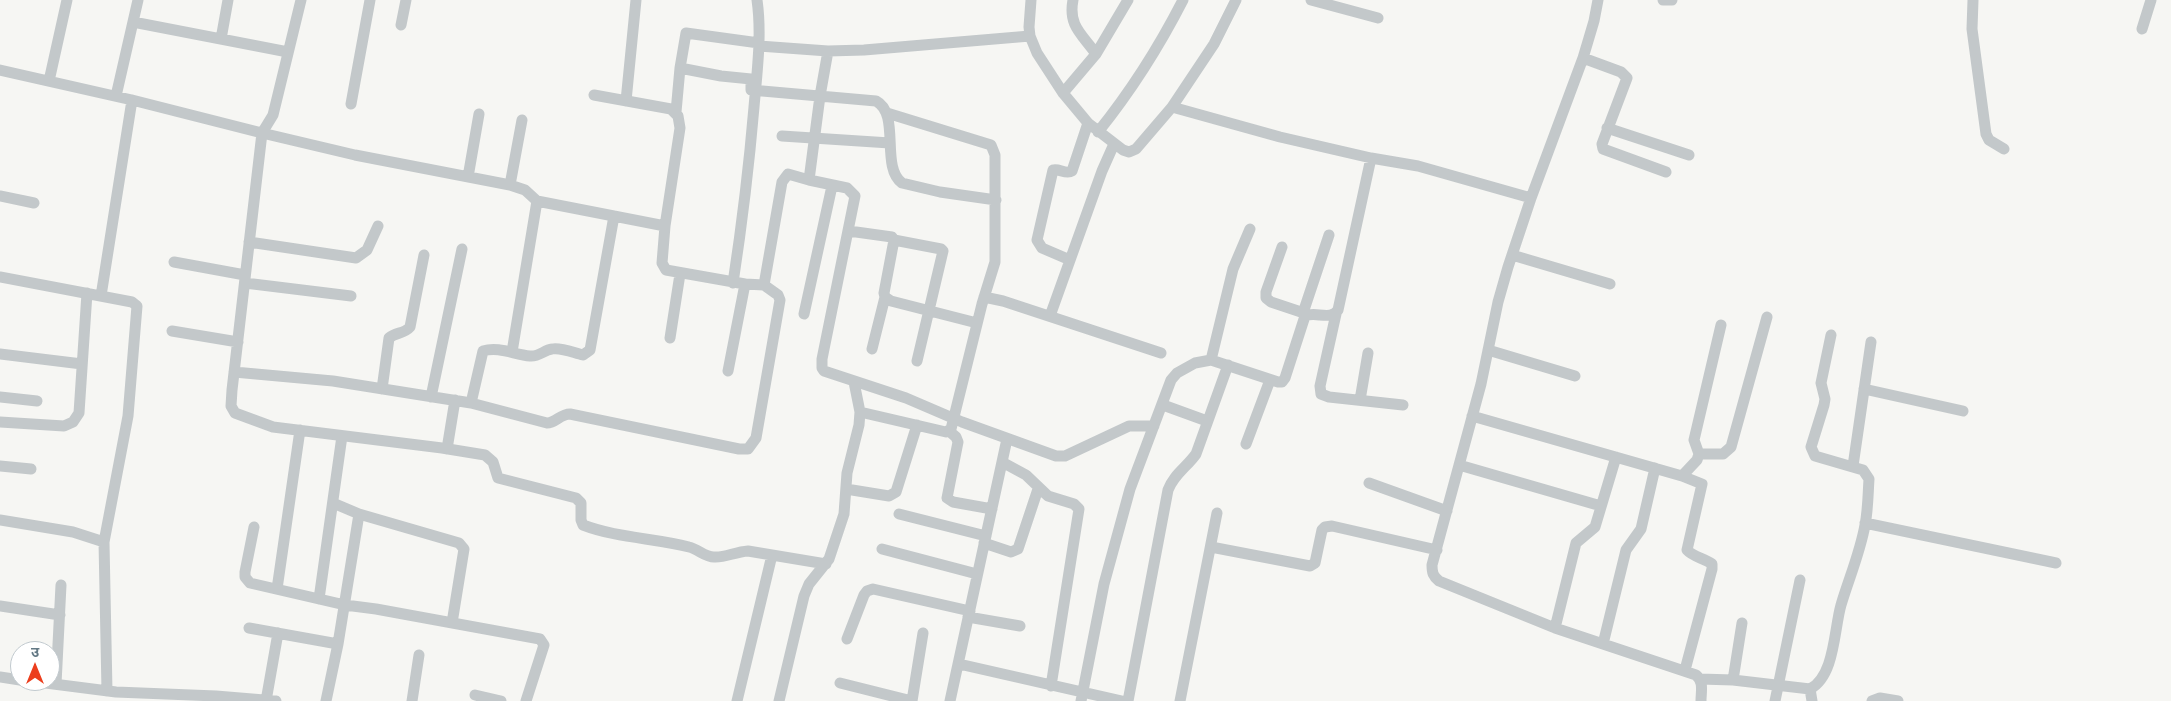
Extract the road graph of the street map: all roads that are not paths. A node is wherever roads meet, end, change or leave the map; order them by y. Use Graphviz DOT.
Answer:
graph roads {
  1 [pos="67,0"];
  2 [pos="138,0"];
  3 [pos="228,0"];
  4 [pos="301,0"];
  5 [pos="370,0"];
  6 [pos="406,0"];
  7 [pos="636,0"];
  8 [pos="757,0"];
  9 [pos="1031,0"];
  10 [pos="1073,0"];
  11 [pos="1128,0"];
  12 [pos="1183,0"];
  13 [pos="1236,0"];
  14 [pos="1311,0"];
  15 [pos="1598,0"];
  16 [pos="1663,0"];
  17 [pos="1672,0"];
  18 [pos="1973,0"];
  19 [pos="2151,0"];
  20 [pos="1378,18"];
  21 [pos="133,22"];
  22 [pos="402,25"];
  23 [pos="2142,29"];
  24 [pos="1030,36"];
  25 [pos="221,39"];
  26 [pos="759,44"];
  27 [pos="828,51"];
  28 [pos="288,52"];
  29 [pos="1096,54"];
  30 [pos="1583,58"];
  31 [pos="680,68"];
  32 [pos="0,70"];
  33 [pos="49,81"];
  34 [pos="756,91"];
  35 [pos="1063,93"];
  36 [pos="594,95"];
  37 [pos="116,96"];
  38 [pos="820,96"];
  39 [pos="132,100"];
  40 [pos="626,101"];
  41 [pos="352,104"];
  42 [pos="1172,107"];
  43 [pos="676,112"];
  44 [pos="886,113"];
  45 [pos="479,114"];
  46 [pos="522,120"];
  47 [pos="1088,123"];
  48 [pos="1607,128"];
  49 [pos="1098,132"];
  50 [pos="262,133"];
  51 [pos="782,136"];
  52 [pos="814,138"];
  53 [pos="890,144"];
  54 [pos="1114,144"];
  55 [pos="2004,148"];
  56 [pos="1689,155"];
  57 [pos="1372,158"];
  58 [pos="1666,172"];
  59 [pos="468,177"];
  60 [pos="809,180"];
  61 [pos="510,185"];
  62 [pos="832,186"];
  63 [pos="0,196"];
  64 [pos="1531,198"];
  65 [pos="996,200"];
  66 [pos="537,201"];
  67 [pos="34,203"];
  68 [pos="614,216"];
  69 [pos="378,226"];
  70 [pos="665,226"];
  71 [pos="1250,228"];
  72 [pos="848,232"];
  73 [pos="1329,235"];
  74 [pos="894,240"];
  75 [pos="249,242"];
  76 [pos="1282,247"];
  77 [pos="462,250"];
  78 [pos="424,255"];
  79 [pos="1512,255"];
  80 [pos="1070,260"];
  81 [pos="174,262"];
  82 [pos="680,274"];
  83 [pos="0,276"];
  84 [pos="245,279"];
  85 [pos="733,282"];
  86 [pos="745,284"];
  87 [pos="1610,284"];
  88 [pos="764,286"];
  89 [pos="87,293"];
  90 [pos="102,296"];
  91 [pos="351,296"];
  92 [pos="885,297"];
  93 [pos="984,298"];
  94 [pos="930,311"];
  95 [pos="804,314"];
  96 [pos="1305,314"];
  97 [pos="1336,314"];
  98 [pos="1050,316"];
  99 [pos="1767,317"];
  100 [pos="977,323"];
  101 [pos="1721,325"];
  102 [pos="172,331"];
  103 [pos="1831,335"];
  104 [pos="670,338"];
  105 [pos="238,342"];
  106 [pos="1871,342"];
  107 [pos="872,349"];
  108 [pos="1488,350"];
  109 [pos="512,352"];
  110 [pos="1161,353"];
  111 [pos="1368,353"];
  112 [pos="0,354"];
  113 [pos="1211,360"];
  114 [pos="917,361"];
  115 [pos="82,364"];
  116 [pos="1228,366"];
  117 [pos="728,371"];
  118 [pos="234,372"];
  119 [pos="1575,376"];
  120 [pos="1270,380"];
  121 [pos="854,382"];
  122 [pos="382,389"];
  123 [pos="1864,389"];
  124 [pos="431,397"];
  125 [pos="0,398"];
  126 [pos="455,400"];
  127 [pos="1360,400"];
  128 [pos="37,401"];
  129 [pos="471,403"];
  130 [pos="1162,405"];
  131 [pos="1403,405"];
  132 [pos="1963,411"];
  133 [pos="860,412"];
  134 [pos="1472,416"];
  135 [pos="954,418"];
  136 [pos="1207,421"];
  137 [pos="0,422"];
  138 [pos="917,425"];
  139 [pos="1154,426"];
  140 [pos="300,430"];
  141 [pos="949,431"];
  142 [pos="342,436"];
  143 [pos="1007,439"];
  144 [pos="1246,444"];
  145 [pos="447,449"];
  146 [pos="1699,454"];
  147 [pos="1616,457"];
  148 [pos="1002,462"];
  149 [pos="1459,465"];
  150 [pos="0,466"];
  151 [pos="1853,466"];
  152 [pos="1655,468"];
  153 [pos="31,469"];
  154 [pos="1682,476"];
  155 [pos="1369,484"];
  156 [pos="1038,488"];
  157 [pos="846,489"];
  158 [pos="333,503"];
  159 [pos="1601,506"];
  160 [pos="992,509"];
  161 [pos="1446,511"];
  162 [pos="1217,513"];
  163 [pos="359,514"];
  164 [pos="900,514"];
  165 [pos="0,520"];
  166 [pos="1865,523"];
  167 [pos="254,527"];
  168 [pos="985,539"];
  169 [pos="104,542"];
  170 [pos="1211,547"];
  171 [pos="882,548"];
  172 [pos="1437,550"];
  173 [pos="772,555"];
  174 [pos="2056,562"];
  175 [pos="826,564"];
  176 [pos="977,574"];
  177 [pos="1800,580"];
  178 [pos="61,585"];
  179 [pos="277,589"];
  180 [pos="320,599"];
  181 [pos="344,605"];
  182 [pos="0,606"];
  183 [pos="969,614"];
  184 [pos="60,615"];
  185 [pos="452,622"];
  186 [pos="1742,623"];
  187 [pos="1020,626"];
  188 [pos="249,628"];
  189 [pos="1555,628"];
  190 [pos="278,633"];
  191 [pos="923,633"];
  192 [pos="847,639"];
  193 [pos="58,641"];
  194 [pos="338,644"];
  195 [pos="1603,644"];
  196 [pos="419,655"];
  197 [pos="959,664"];
  198 [pos="1685,670"];
  199 [pos="1700,679"];
  200 [pos="1733,680"];
  201 [pos="840,683"];
  202 [pos="60,685"];
  203 [pos="1777,685"];
  204 [pos="1051,686"];
  205 [pos="1810,688"];
  206 [pos="113,695"];
  207 [pos="476,695"];
  208 [pos="865,696"];
  209 [pos="1082,697"];
  210 [pos="165,698"];
  211 [pos="216,698"];
  212 [pos="270,700"];
  213 [pos="326,701"];
  214 [pos="412,701"];
  215 [pos="501,701"];
  216 [pos="526,701"];
  217 [pos="737,701"];
  218 [pos="780,701"];
  219 [pos="912,701"];
  220 [pos="950,701"];
  221 [pos="1122,701"];
  222 [pos="1128,701"];
  223 [pos="1180,701"];
  224 [pos="1700,701"];
  225 [pos="1775,701"];
  226 [pos="1812,701"];
  227 [pos="1872,701"];
  228 [pos="1898,701"];
  1 -- 33 [label="street"];
  2 -- 21 [label="street"];
  3 -- 25 [label="street"];
  4 -- 28 [label="street"];
  5 -- 41 [label="street"];
  6 -- 22 [label="street"];
  7 -- 40 [label="street"];
  8 -- 26 [label="street"];
  9 -- 24 [label="street"];
  10 -- 29 [label="street"];
  11 -- 29 [label="street"];
  12 -- 49 [label="street"];
  13 -- 42 [label="street"];
  14 -- 20 [label="street"];
  15 -- 30 [label="street"];
  16 -- 17 [label="street"];
  18 -- 55 [label="street"];
  19 -- 23 [label="street"];
  21 -- 25 [label="street"];
  21 -- 37 [label="street"];
  24 -- 27 [label="street"];
  24 -- 35 [label="street"];
  25 -- 28 [label="street"];
  26 -- 27 [label="street"];
  26 -- 31 [label="street"];
  26 -- 34 [label="street"];
  27 -- 38 [label="street"];
  28 -- 50 [label="street"];
  29 -- 35 [label="street"];
  30 -- 48 [label="street"];
  30 -- 64 [label="street"];
  31 -- 34 [label="street"];
  31 -- 43 [label="street"];
  32 -- 33 [label="street"];
  33 -- 37 [label="street"];
  34 -- 38 [label="street"];
  34 -- 85 [label="street"];
  35 -- 47 [label="street"];
  36 -- 40 [label="street"];
  37 -- 39 [label="street"];
  38 -- 44 [label="street"];
  38 -- 52 [label="street"];
  39 -- 50 [label="street"];
  39 -- 90 [label="street"];
  40 -- 43 [label="street"];
  42 -- 54 [label="street"];
  42 -- 57 [label="street"];
  43 -- 70 [label="street"];
  44 -- 53 [label="street"];
  44 -- 65 [label="street"];
  45 -- 59 [label="street"];
  46 -- 61 [label="street"];
  47 -- 49 [label="street"];
  47 -- 80 [label="street"];
  48 -- 56 [label="street"];
  48 -- 58 [label="street"];
  49 -- 54 [label="street"];
  50 -- 59 [label="street"];
  50 -- 75 [label="street"];
  51 -- 52 [label="street"];
  52 -- 53 [label="street"];
  52 -- 60 [label="street"];
  53 -- 65 [label="street"];
  54 -- 80 [label="street"];
  57 -- 64 [label="street"];
  57 -- 97 [label="street"];
  59 -- 61 [label="street"];
  60 -- 62 [label="street"];
  60 -- 88 [label="street"];
  61 -- 66 [label="street"];
  62 -- 72 [label="street"];
  62 -- 95 [label="street"];
  63 -- 67 [label="street"];
  64 -- 79 [label="street"];
  65 -- 93 [label="street"];
  66 -- 68 [label="street"];
  66 -- 109 [label="street"];
  68 -- 70 [label="street"];
  68 -- 109 [label="street"];
  69 -- 75 [label="street"];
  70 -- 82 [label="street"];
  71 -- 113 [label="street"];
  72 -- 74 [label="street"];
  72 -- 121 [label="street"];
  73 -- 96 [label="street"];
  74 -- 92 [label="street"];
  74 -- 94 [label="street"];
  75 -- 84 [label="street"];
  76 -- 96 [label="street"];
  77 -- 124 [label="street"];
  78 -- 122 [label="street"];
  79 -- 87 [label="street"];
  79 -- 108 [label="street"];
  80 -- 98 [label="street"];
  81 -- 84 [label="street"];
  82 -- 85 [label="street"];
  82 -- 104 [label="street"];
  83 -- 89 [label="street"];
  84 -- 91 [label="street"];
  84 -- 105 [label="street"];
  85 -- 86 [label="street"];
  86 -- 88 [label="street"];
  86 -- 117 [label="street"];
  88 -- 129 [label="street"];
  89 -- 90 [label="street"];
  89 -- 115 [label="street"];
  90 -- 169 [label="street"];
  92 -- 94 [label="street"];
  92 -- 107 [label="street"];
  93 -- 98 [label="street"];
  93 -- 100 [label="street"];
  94 -- 100 [label="street"];
  94 -- 114 [label="street"];
  96 -- 97 [label="street"];
  96 -- 120 [label="street"];
  97 -- 127 [label="street"];
  98 -- 110 [label="street"];
  99 -- 146 [label="street"];
  100 -- 135 [label="street"];
  101 -- 146 [label="street"];
  102 -- 105 [label="street"];
  103 -- 151 [label="street"];
  105 -- 118 [label="street"];
  106 -- 123 [label="street"];
  108 -- 119 [label="street"];
  108 -- 134 [label="street"];
  109 -- 129 [label="street"];
  111 -- 127 [label="street"];
  112 -- 115 [label="street"];
  113 -- 116 [label="street"];
  113 -- 130 [label="street"];
  115 -- 137 [label="street"];
  116 -- 120 [label="street"];
  116 -- 136 [label="street"];
  118 -- 122 [label="street"];
  118 -- 140 [label="street"];
  120 -- 144 [label="street"];
  121 -- 133 [label="street"];
  121 -- 135 [label="street"];
  122 -- 124 [label="street"];
  123 -- 132 [label="street"];
  123 -- 151 [label="street"];
  124 -- 126 [label="street"];
  125 -- 128 [label="street"];
  126 -- 129 [label="street"];
  126 -- 145 [label="street"];
  127 -- 131 [label="street"];
  130 -- 136 [label="street"];
  130 -- 139 [label="street"];
  133 -- 138 [label="street"];
  133 -- 157 [label="street"];
  134 -- 147 [label="street"];
  134 -- 149 [label="street"];
  135 -- 141 [label="street"];
  135 -- 143 [label="street"];
  136 -- 222 [label="street"];
  138 -- 141 [label="street"];
  138 -- 157 [label="street"];
  139 -- 143 [label="street"];
  139 -- 209 [label="street"];
  140 -- 142 [label="street"];
  140 -- 179 [label="street"];
  141 -- 160 [label="street"];
  142 -- 145 [label="street"];
  142 -- 158 [label="street"];
  143 -- 148 [label="street"];
  145 -- 173 [label="street"];
  146 -- 154 [label="street"];
  147 -- 152 [label="street"];
  147 -- 159 [label="street"];
  148 -- 156 [label="street"];
  148 -- 160 [label="street"];
  149 -- 159 [label="street"];
  149 -- 161 [label="street"];
  150 -- 153 [label="street"];
  151 -- 166 [label="street"];
  152 -- 154 [label="street"];
  152 -- 195 [label="street"];
  154 -- 198 [label="street"];
  155 -- 161 [label="street"];
  156 -- 168 [label="street"];
  156 -- 204 [label="street"];
  157 -- 175 [label="street"];
  158 -- 163 [label="street"];
  158 -- 180 [label="street"];
  159 -- 189 [label="street"];
  160 -- 168 [label="street"];
  161 -- 172 [label="street"];
  162 -- 170 [label="street"];
  163 -- 181 [label="street"];
  163 -- 185 [label="street"];
  164 -- 168 [label="street"];
  165 -- 169 [label="street"];
  166 -- 174 [label="street"];
  166 -- 205 [label="street"];
  167 -- 179 [label="street"];
  168 -- 176 [label="street"];
  169 -- 206 [label="street"];
  170 -- 172 [label="street"];
  170 -- 223 [label="street"];
  171 -- 176 [label="street"];
  172 -- 189 [label="street"];
  173 -- 175 [label="street"];
  173 -- 217 [label="street"];
  175 -- 218 [label="street"];
  176 -- 183 [label="street"];
  177 -- 203 [label="street"];
  178 -- 184 [label="street"];
  179 -- 180 [label="street"];
  180 -- 181 [label="street"];
  181 -- 185 [label="street"];
  181 -- 194 [label="street"];
  182 -- 184 [label="street"];
  183 -- 187 [label="street"];
  183 -- 192 [label="street"];
  183 -- 197 [label="street"];
  184 -- 193 [label="street"];
  185 -- 216 [label="street"];
  186 -- 200 [label="street"];
  188 -- 190 [label="street"];
  189 -- 195 [label="street"];
  190 -- 194 [label="street"];
  190 -- 212 [label="street"];
  191 -- 219 [label="street"];
  194 -- 213 [label="street"];
  195 -- 198 [label="street"];
  196 -- 214 [label="street"];
  197 -- 204 [label="street"];
  197 -- 220 [label="street"];
  198 -- 199 [label="street"];
  199 -- 200 [label="street"];
  199 -- 224 [label="street"];
  200 -- 203 [label="street"];
  201 -- 208 [label="street"];
  202 -- 206 [label="street"];
  203 -- 205 [label="street"];
  203 -- 225 [label="street"];
  204 -- 209 [label="street"];
  205 -- 226 [label="street"];
  206 -- 210 [label="street"];
  207 -- 215 [label="street"];
  208 -- 219 [label="street"];
  209 -- 221 [label="street"];
  210 -- 211 [label="street"];
  211 -- 212 [label="street"];
  227 -- 228 [label="street"];
}
